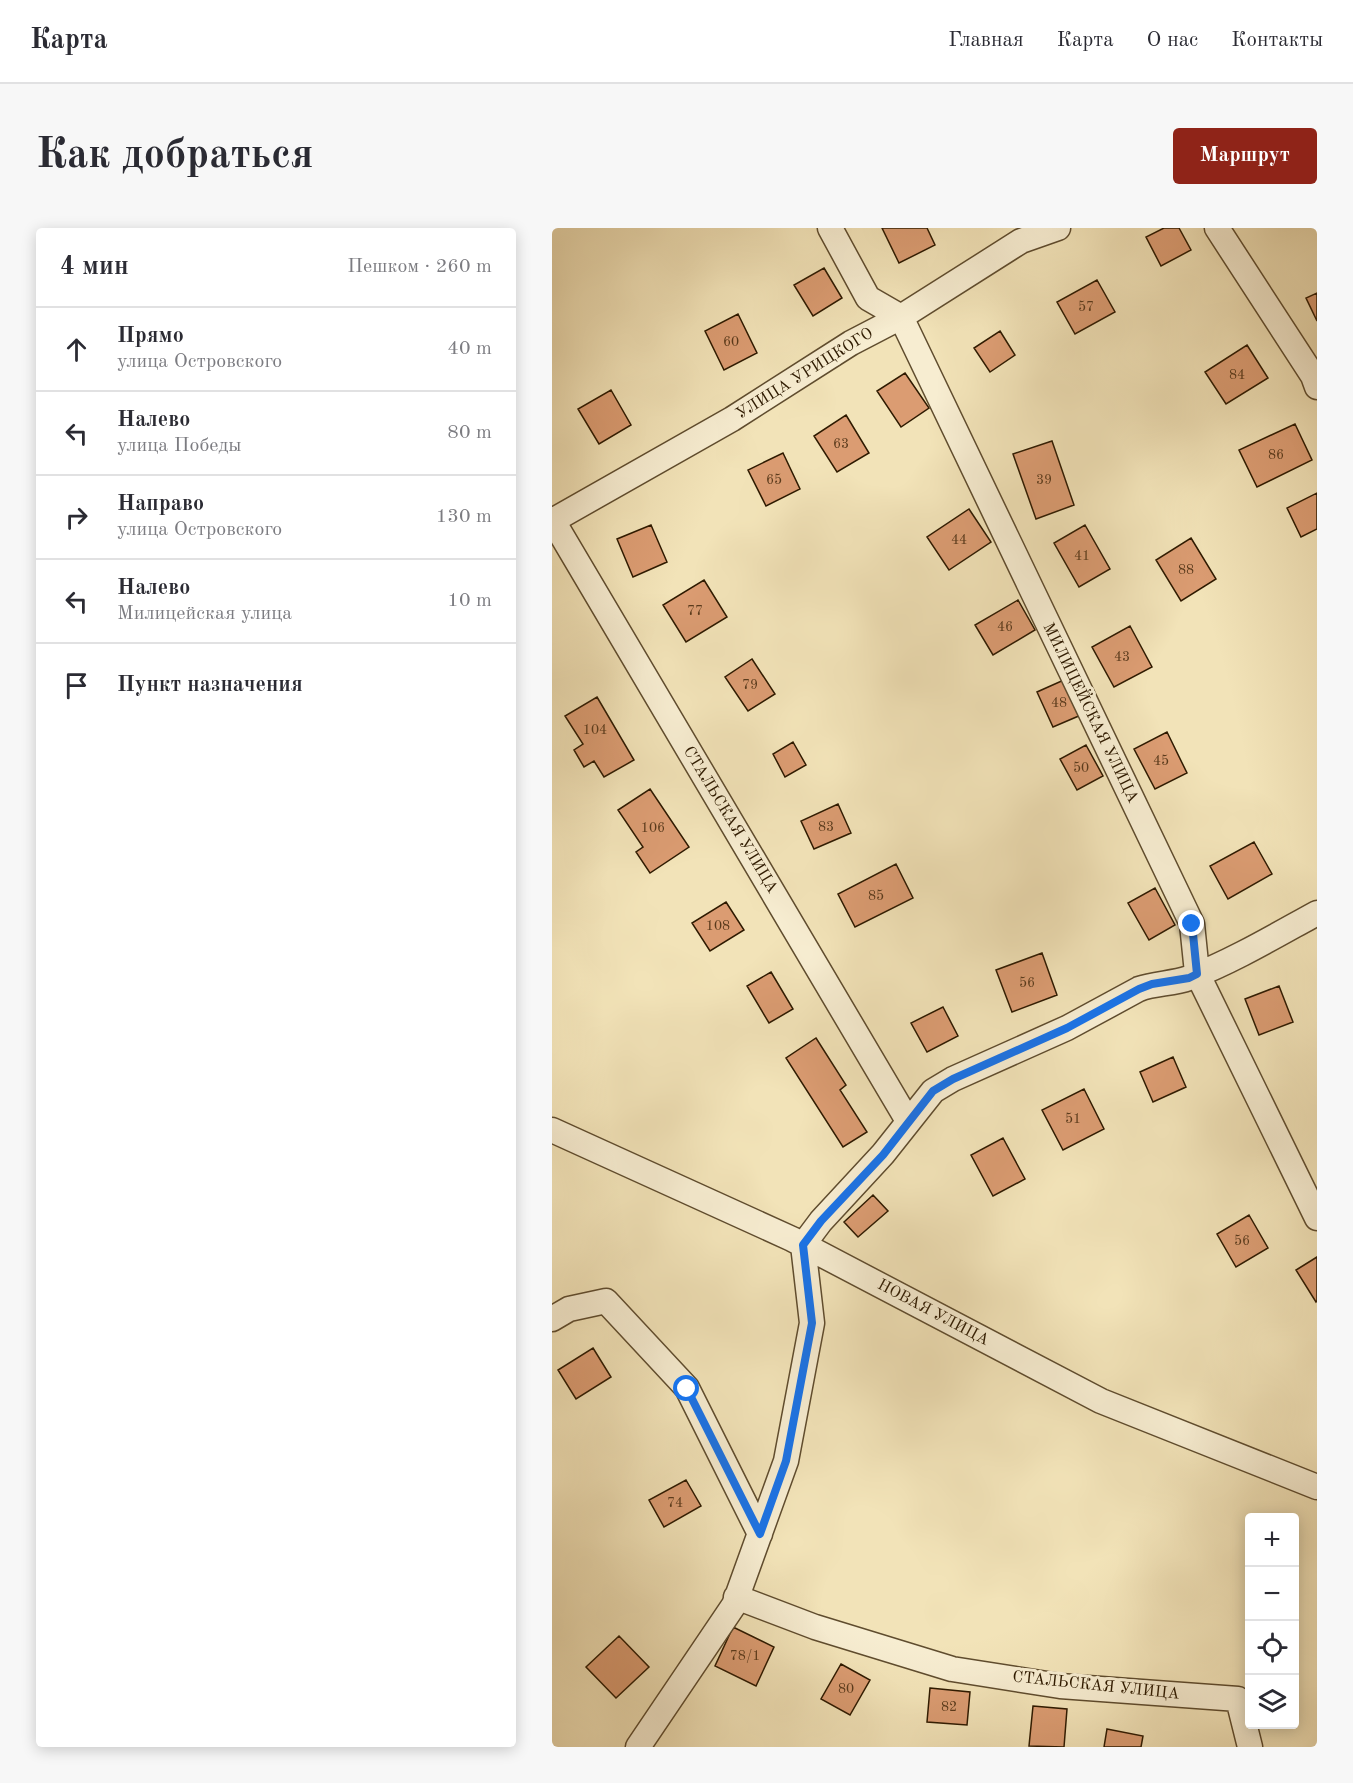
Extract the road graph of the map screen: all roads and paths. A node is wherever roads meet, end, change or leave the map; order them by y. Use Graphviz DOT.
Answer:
graph roads {
  1 [pos="830,228"];
  2 [pos="1058,228"];
  3 [pos="1217,228"];
  4 [pos="901,317"];
  5 [pos="1317,387"];
  6 [pos="552,520"];
  7 [pos="1317,913"];
  8 [pos="1197,974"];
  9 [pos="908,1121"];
  10 [pos="552,1130"];
  11 [pos="1317,1218"];
  12 [pos="803,1245"];
  13 [pos="552,1319"];
  14 [pos="1317,1487"];
  15 [pos="760,1534"];
  16 [pos="736,1597"];
  17 [pos="639,1747"];
  18 [pos="1250,1747"];
  1 -- 4 [label="street"];
  2 -- 4 [label="street, УЛИЦА УРИЦКОГО"];
  3 -- 5 [label="street"];
  4 -- 6 [label="street, УЛИЦА УРИЦКОГО"];
  4 -- 8 [label="street, МИЛИЦЕЙСКАЯ УЛИЦА"];
  6 -- 9 [label="street, СТАЛЬСКАЯ УЛИЦА"];
  7 -- 8 [label="street"];
  8 -- 9 [label="street"];
  8 -- 11 [label="street, МИЛИЦЕЙСКАЯ УЛИЦА"];
  9 -- 12 [label="street"];
  10 -- 12 [label="street, НОВАЯ УЛИЦА"];
  12 -- 14 [label="street, НОВАЯ УЛИЦА"];
  12 -- 15 [label="street"];
  13 -- 15 [label="street"];
  15 -- 16 [label="street"];
  16 -- 17 [label="street"];
  16 -- 18 [label="street, СТАЛЬСКАЯ УЛИЦА"];
}
